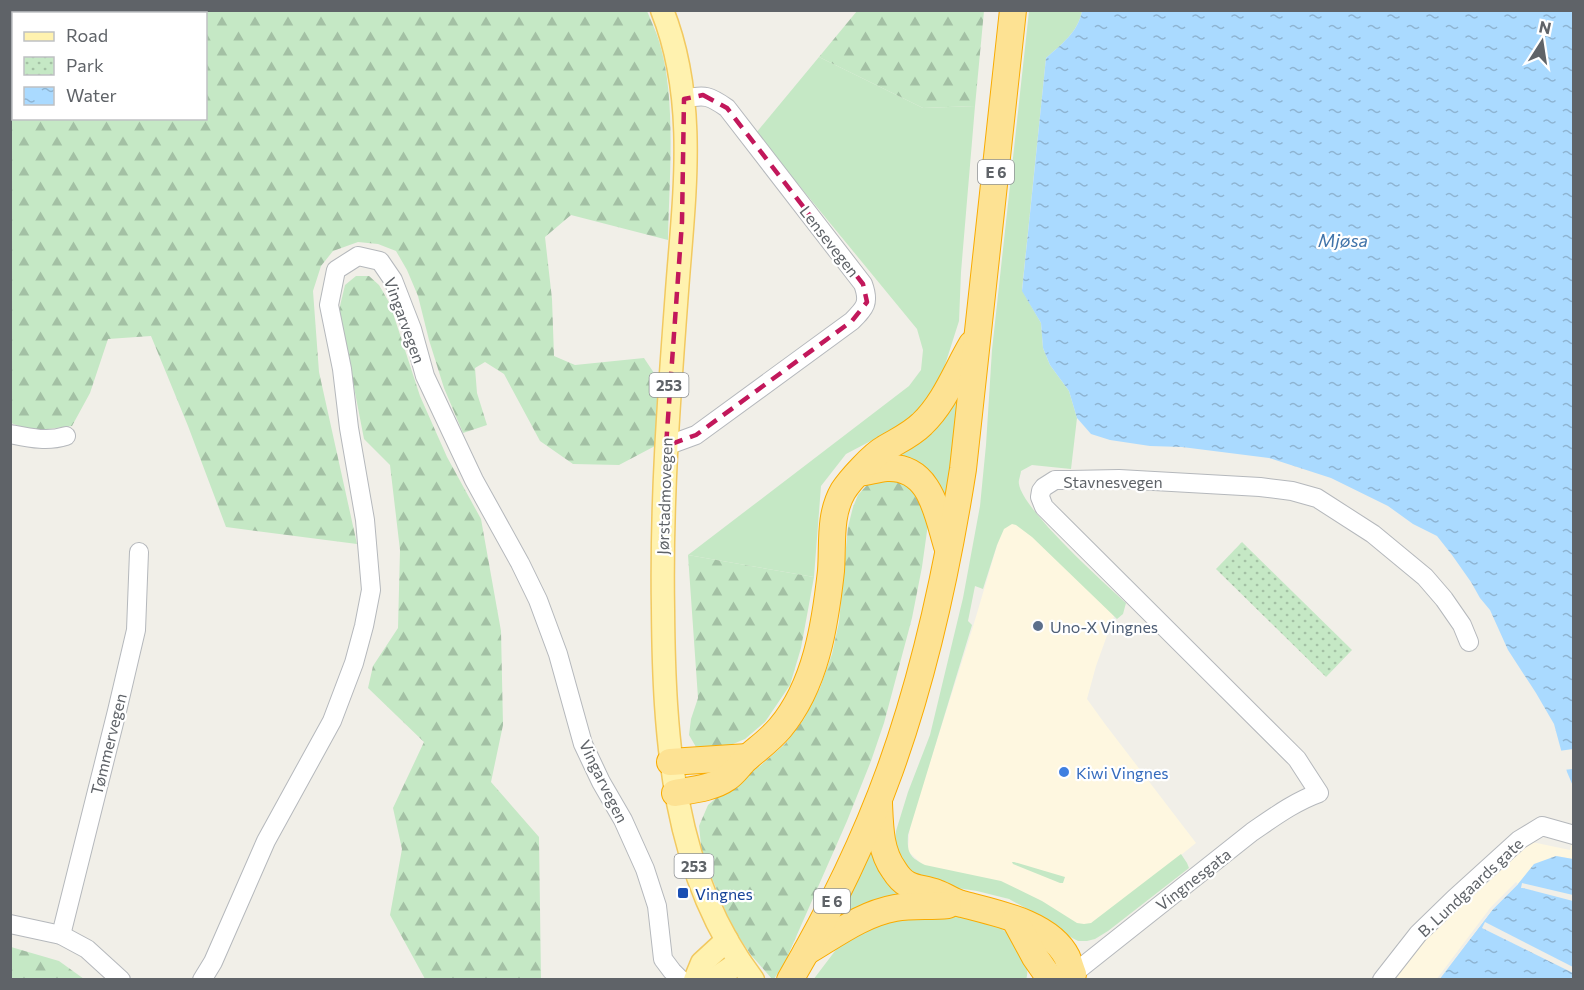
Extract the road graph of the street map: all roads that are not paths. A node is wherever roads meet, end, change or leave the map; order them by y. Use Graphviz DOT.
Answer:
graph roads {
  1 [pos="662,10"];
  2 [pos="1013,10"];
  3 [pos="684,99"];
  4 [pos="978,333"];
  5 [pos="10,434"];
  6 [pos="66,436"];
  7 [pos="666,446"];
  8 [pos="858,473"];
  9 [pos="948,550"];
  10 [pos="139,552"];
  11 [pos="1469,642"];
  12 [pos="748,757"];
  13 [pos="670,762"];
  14 [pos="1319,793"];
  15 [pos="675,794"];
  16 [pos="878,800"];
  17 [pos="1574,835"];
  18 [pos="960,904"];
  19 [pos="10,924"];
  20 [pos="61,935"];
  21 [pos="727,940"];
  22 [pos="806,952"];
  23 [pos="746,971"];
  24 [pos="1067,978"];
  25 [pos="121,980"];
  26 [pos="202,980"];
  27 [pos="681,980"];
  28 [pos="695,980"];
  29 [pos="713,980"];
  30 [pos="790,980"];
  31 [pos="1382,980"];
  1 -- 3 [label="main road, Jørstadmovegen / 253"];
  2 -- 4 [label="highway, E 6"];
  3 -- 7 [label="main road, Jørstadmovegen / 253"];
  3 -- 7 [label="street, Lensevegen"];
  4 -- 8 [label="highway"];
  4 -- 9 [label="highway, E 6"];
  5 -- 6 [label="street"];
  7 -- 13 [label="main road, Jørstadmovegen / 253"];
  8 -- 9 [label="highway"];
  8 -- 12 [label="highway"];
  9 -- 16 [label="highway, E 6"];
  10 -- 20 [label="street, Tømmervegen"];
  11 -- 14 [label="street, Stavnesvegen"];
  12 -- 13 [label="highway"];
  12 -- 15 [label="highway"];
  13 -- 15 [label="main road, Jørstadmovegen / 253"];
  14 -- 24 [label="street, Vingnesgata"];
  15 -- 21 [label="main road, Jørstadmovegen / 253"];
  16 -- 18 [label="highway"];
  16 -- 22 [label="highway, E 6"];
  17 -- 31 [label="street, B. Lundgaards gate"];
  18 -- 22 [label="highway"];
  18 -- 24 [label="highway"];
  19 -- 20 [label="street"];
  20 -- 25 [label="street"];
  21 -- 23 [label="main road, Jørstadmovegen / 253"];
  21 -- 28 [label="main road"];
  22 -- 30 [label="highway, E 6"];
  23 -- 29 [label="main road"];
  26 -- 27 [label="street, Vingarvegen"];
}
